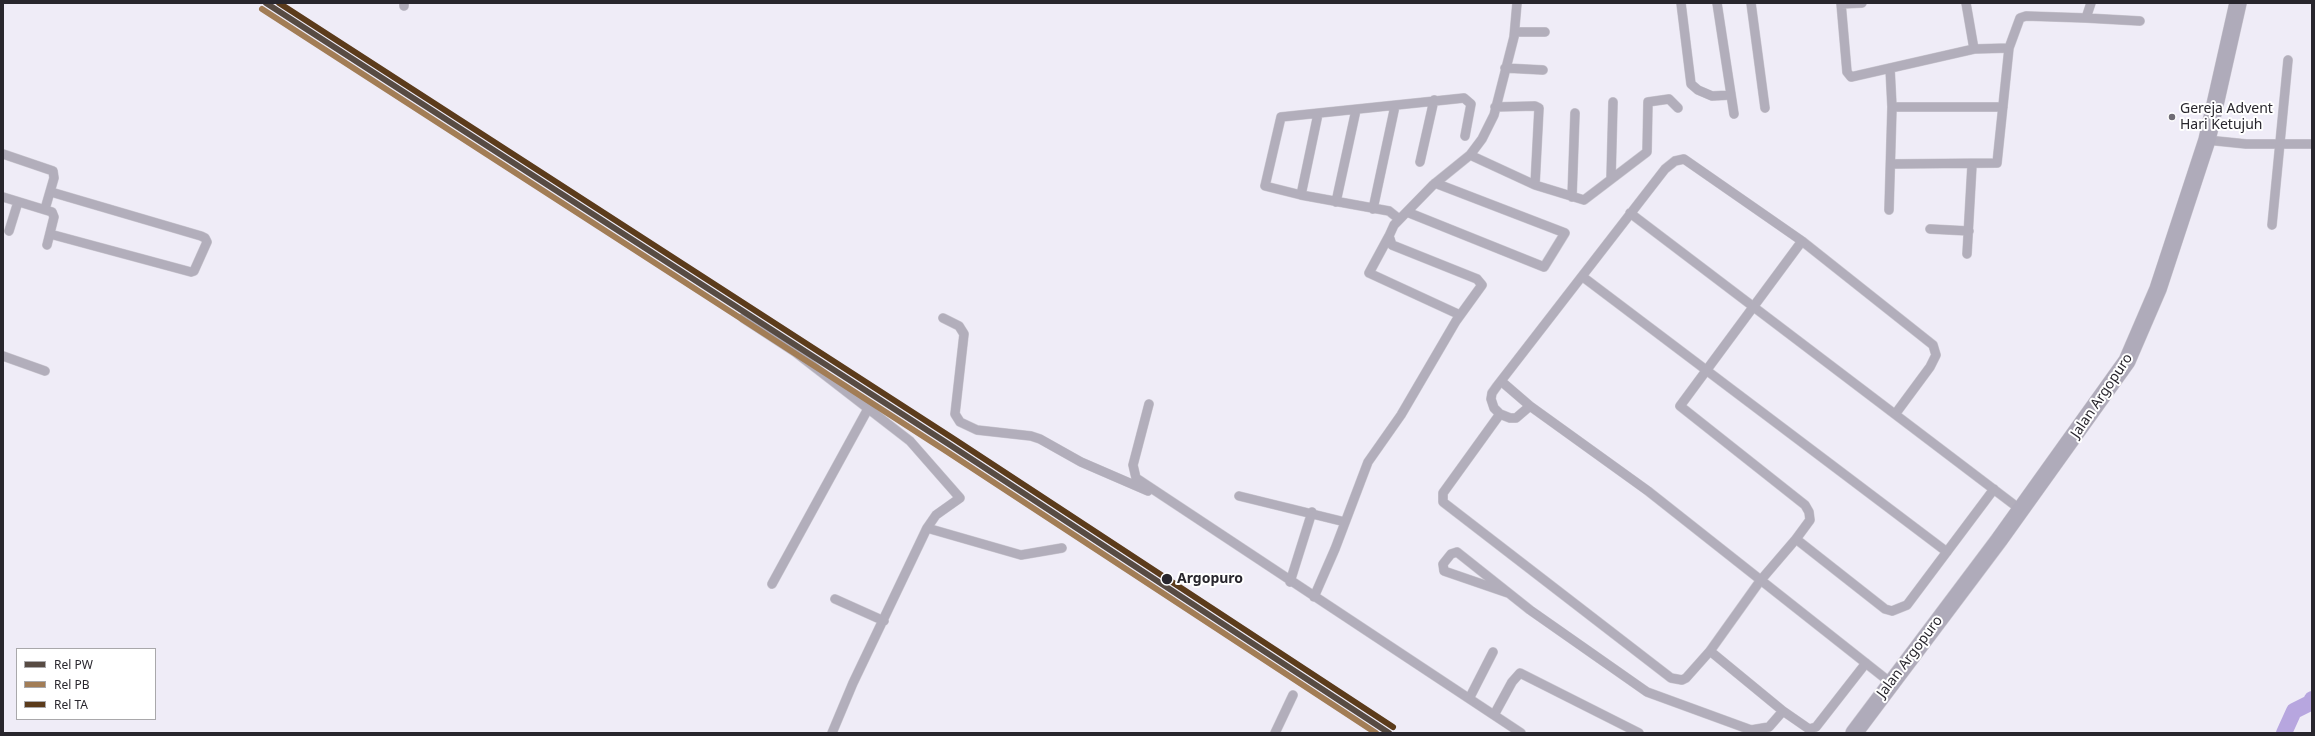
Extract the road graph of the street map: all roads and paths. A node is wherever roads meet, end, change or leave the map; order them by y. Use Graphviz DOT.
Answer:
graph roads {
  1 [pos="1517,3"];
  2 [pos="1681,3"];
  3 [pos="1717,3"];
  4 [pos="1751,3"];
  5 [pos="1841,3"];
  6 [pos="1862,3"];
  7 [pos="1966,3"];
  8 [pos="2090,3"];
  9 [pos="2238,3"];
  10 [pos="2086,18"];
  11 [pos="2140,21"];
  12 [pos="1515,32"];
  13 [pos="1545,32"];
  14 [pos="2009,48"];
  15 [pos="1974,49"];
  16 [pos="2288,60"];
  17 [pos="1505,68"];
  18 [pos="1890,68"];
  19 [pos="1543,70"];
  20 [pos="1731,95"];
  21 [pos="1434,100"];
  22 [pos="1613,102"];
  23 [pos="1395,106"];
  24 [pos="1495,107"];
  25 [pos="1892,107"];
  26 [pos="2003,107"];
  27 [pos="1678,108"];
  28 [pos="1765,108"];
  29 [pos="1356,110"];
  30 [pos="1575,113"];
  31 [pos="1318,114"];
  32 [pos="1734,114"];
  33 [pos="1465,136"];
  34 [pos="2207,140"];
  35 [pos="2312,144"];
  36 [pos="2280,145"];
  37 [pos="3,154"];
  38 [pos="1470,155"];
  39 [pos="1420,162"];
  40 [pos="1891,164"];
  41 [pos="1972,165"];
  42 [pos="1611,179"];
  43 [pos="1435,183"];
  44 [pos="1535,185"];
  45 [pos="51,192"];
  46 [pos="1301,195"];
  47 [pos="3,197"];
  48 [pos="1572,197"];
  49 [pos="18,202"];
  50 [pos="1336,202"];
  51 [pos="45,209"];
  52 [pos="1373,209"];
  53 [pos="1889,210"];
  54 [pos="1407,212"];
  55 [pos="1630,213"];
  56 [pos="1399,219"];
  57 [pos="2272,225"];
  58 [pos="1930,229"];
  59 [pos="9,231"];
  60 [pos="1969,231"];
  61 [pos="50,234"];
  62 [pos="1389,236"];
  63 [pos="1802,241"];
  64 [pos="47,245"];
  65 [pos="1967,254"];
  66 [pos="1582,276"];
  67 [pos="1753,307"];
  68 [pos="1460,315"];
  69 [pos="743,318"];
  70 [pos="943,318"];
  71 [pos="3,356"];
  72 [pos="1706,368"];
  73 [pos="45,371"];
  74 [pos="1501,381"];
  75 [pos="1149,404"];
  76 [pos="1530,406"];
  77 [pos="869,407"];
  78 [pos="1896,413"];
  79 [pos="1500,414"];
  80 [pos="1994,489"];
  81 [pos="1239,496"];
  82 [pos="1166,498"];
  83 [pos="2021,510"];
  84 [pos="1312,512"];
  85 [pos="1345,522"];
  86 [pos="927,528"];
  87 [pos="1796,539"];
  88 [pos="1062,548"];
  89 [pos="1947,552"];
  90 [pos="1760,581"];
  91 [pos="1290,582"];
  92 [pos="772,584"];
  93 [pos="1508,593"];
  94 [pos="1314,597"];
  95 [pos="835,599"];
  96 [pos="884,621"];
  97 [pos="1710,651"];
  98 [pos="1492,652"];
  99 [pos="1866,663"];
  100 [pos="1891,683"];
  101 [pos="1293,695"];
  102 [pos="1470,697"];
  103 [pos="1783,710"];
  104 [pos="1494,715"];
  105 [pos="832,733"];
  106 [pos="1275,733"];
  107 [pos="1521,733"];
  108 [pos="1639,733"];
  109 [pos="1854,733"];
  1 -- 12 [label="street"];
  2 -- 20 [label="street"];
  3 -- 20 [label="street"];
  4 -- 28 [label="street"];
  5 -- 6 [label="street"];
  5 -- 18 [label="street"];
  7 -- 15 [label="street"];
  8 -- 10 [label="street"];
  9 -- 34 [label="highway, Jalan Argopuro"];
  10 -- 11 [label="street"];
  10 -- 14 [label="street"];
  12 -- 13 [label="street"];
  12 -- 17 [label="street"];
  14 -- 15 [label="street"];
  14 -- 26 [label="street"];
  15 -- 18 [label="street"];
  16 -- 36 [label="street"];
  17 -- 19 [label="street"];
  17 -- 24 [label="street"];
  18 -- 25 [label="street"];
  20 -- 32 [label="street"];
  21 -- 23 [label="street"];
  21 -- 33 [label="street"];
  21 -- 39 [label="street"];
  22 -- 42 [label="street"];
  23 -- 29 [label="street"];
  23 -- 52 [label="street"];
  24 -- 38 [label="street"];
  24 -- 44 [label="street"];
  25 -- 26 [label="street"];
  25 -- 40 [label="street"];
  26 -- 41 [label="street"];
  27 -- 42 [label="street"];
  29 -- 31 [label="street"];
  29 -- 50 [label="street"];
  30 -- 48 [label="street"];
  31 -- 46 [label="street"];
  31 -- 46 [label="street"];
  34 -- 36 [label="street"];
  34 -- 83 [label="highway, Jalan Argopuro"];
  35 -- 36 [label="street"];
  36 -- 57 [label="street"];
  37 -- 45 [label="street"];
  38 -- 43 [label="street"];
  38 -- 44 [label="street"];
  40 -- 41 [label="street"];
  40 -- 53 [label="street"];
  41 -- 60 [label="street"];
  42 -- 48 [label="street"];
  43 -- 54 [label="street"];
  43 -- 54 [label="street"];
  44 -- 48 [label="street"];
  45 -- 51 [label="street"];
  45 -- 61 [label="street"];
  46 -- 50 [label="street"];
  47 -- 49 [label="street"];
  49 -- 51 [label="street"];
  49 -- 59 [label="street"];
  50 -- 52 [label="street"];
  51 -- 61 [label="street"];
  52 -- 56 [label="street"];
  54 -- 56 [label="street"];
  55 -- 63 [label="street"];
  55 -- 66 [label="street"];
  55 -- 67 [label="street"];
  56 -- 62 [label="street"];
  58 -- 60 [label="street"];
  60 -- 65 [label="street"];
  61 -- 64 [label="street"];
  62 -- 68 [label="street"];
  62 -- 68 [label="street"];
  63 -- 67 [label="street"];
  63 -- 78 [label="street"];
  66 -- 72 [label="street"];
  66 -- 74 [label="street"];
  67 -- 72 [label="street"];
  67 -- 78 [label="street"];
  68 -- 85 [label="street"];
  69 -- 77 [label="street"];
  70 -- 82 [label="street"];
  71 -- 73 [label="street"];
  72 -- 87 [label="street"];
  72 -- 89 [label="street"];
  74 -- 76 [label="street"];
  74 -- 79 [label="street"];
  75 -- 82 [label="street"];
  76 -- 79 [label="street"];
  76 -- 90 [label="street"];
  77 -- 86 [label="street"];
  77 -- 92 [label="street"];
  78 -- 80 [label="street"];
  79 -- 97 [label="street"];
  80 -- 83 [label="street"];
  80 -- 89 [label="street"];
  81 -- 84 [label="street"];
  82 -- 91 [label="street"];
  83 -- 100 [label="highway, Jalan Argopuro"];
  84 -- 85 [label="street"];
  84 -- 91 [label="street"];
  85 -- 94 [label="street"];
  86 -- 88 [label="street"];
  86 -- 96 [label="street"];
  87 -- 89 [label="street"];
  87 -- 90 [label="street"];
  90 -- 97 [label="street"];
  90 -- 99 [label="street"];
  91 -- 94 [label="street"];
  93 -- 93 [label="street"];
  93 -- 103 [label="street"];
  94 -- 102 [label="street"];
  95 -- 96 [label="street"];
  96 -- 105 [label="street"];
  97 -- 103 [label="street"];
  98 -- 102 [label="street"];
  99 -- 100 [label="street"];
  99 -- 103 [label="street"];
  100 -- 109 [label="highway, Jalan Argopuro"];
  101 -- 106 [label="street"];
  102 -- 104 [label="street"];
  104 -- 107 [label="street"];
  104 -- 108 [label="street"];
}
